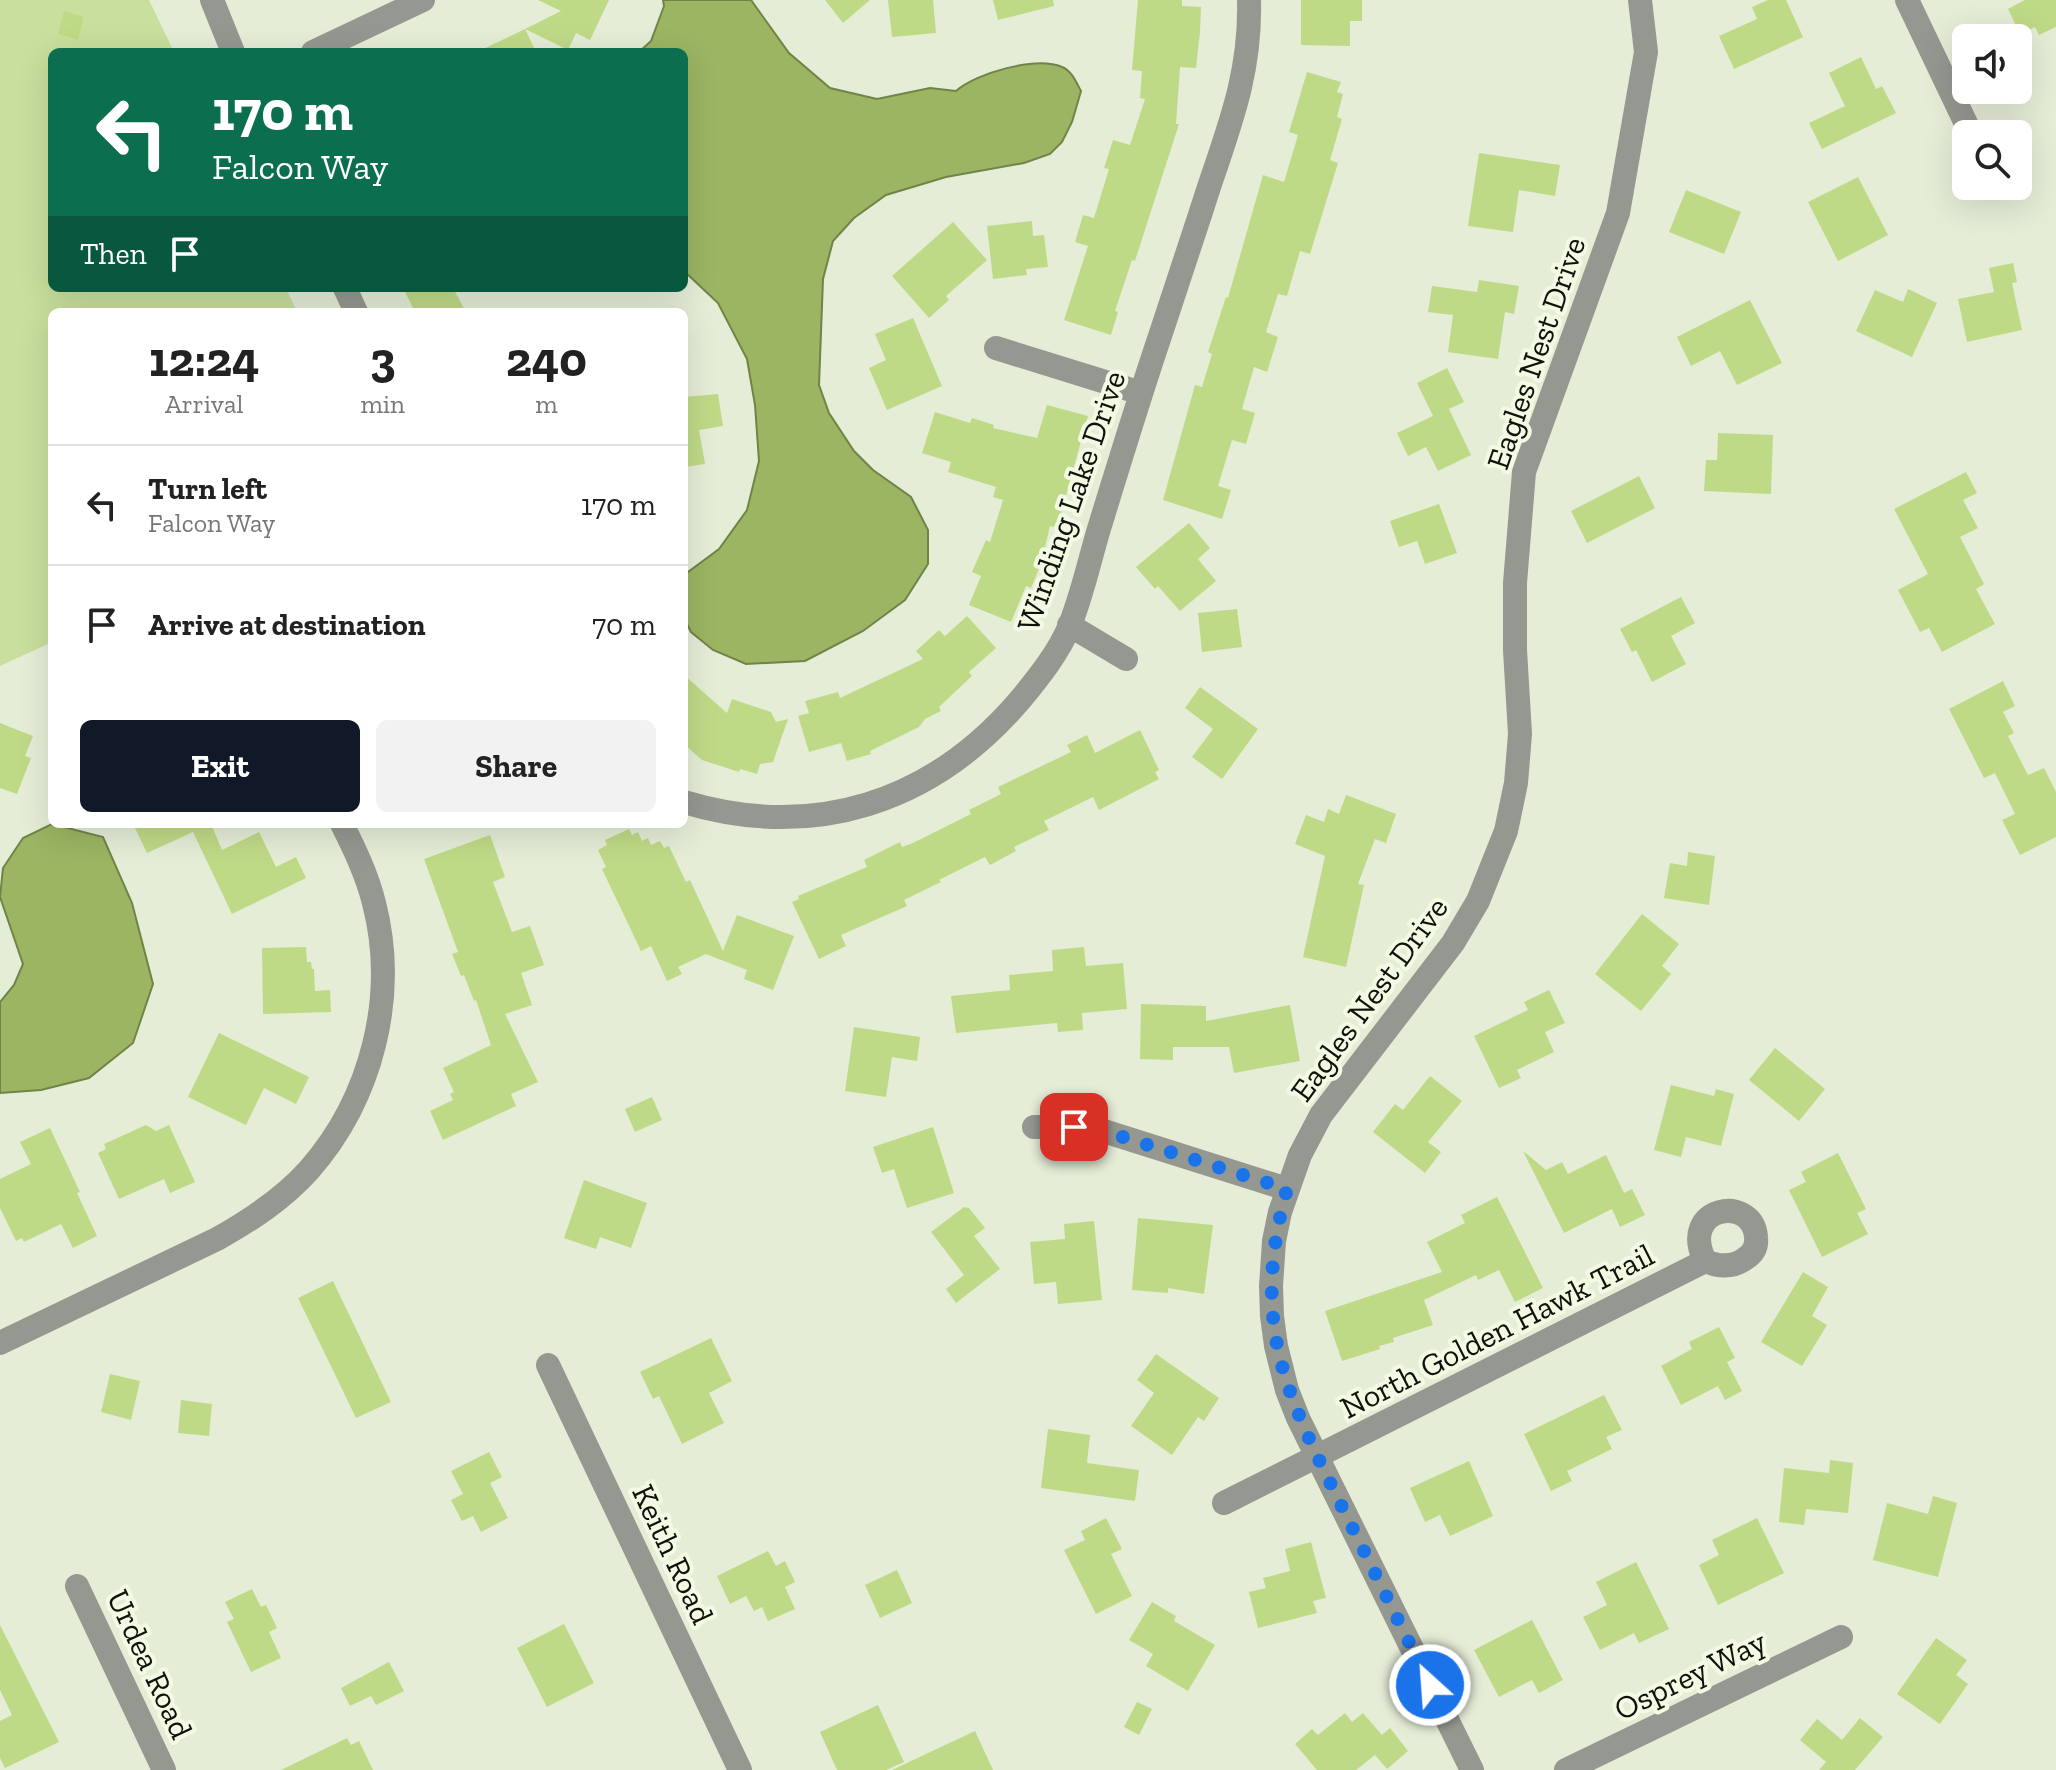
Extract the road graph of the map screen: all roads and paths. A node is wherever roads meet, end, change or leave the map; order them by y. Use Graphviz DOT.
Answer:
graph roads {
  1 [pos="212,0"];
  2 [pos="423,0"];
  3 [pos="1249,0"];
  4 [pos="1641,0"];
  5 [pos="1907,0"];
  6 [pos="231,48"];
  7 [pos="321,48"];
  8 [pos="1964,120"];
  9 [pos="996,348"];
  10 [pos="1141,393"];
  11 [pos="1069,625"];
  12 [pos="1126,659"];
  13 [pos="688,803"];
  14 [pos="344,828"];
  15 [pos="1034,1127"];
  16 [pos="1287,1189"];
  17 [pos="1705,1261"];
  18 [pos="0,1343"];
  19 [pos="548,1365"];
  20 [pos="1317,1457"];
  21 [pos="1224,1503"];
  22 [pos="77,1586"];
  23 [pos="1841,1637"];
  24 [pos="164,1770"];
  25 [pos="740,1770"];
  26 [pos="1472,1770"];
  27 [pos="1566,1770"];
  1 -- 6 [label="street"];
  2 -- 7 [label="street"];
  3 -- 10 [label="street, Winding Lake Drive"];
  4 -- 16 [label="street, Eagles Nest Drive"];
  5 -- 8 [label="street"];
  9 -- 10 [label="street"];
  10 -- 11 [label="street, Winding Lake Drive"];
  11 -- 12 [label="street"];
  11 -- 13 [label="street, Winding Lake Drive"];
  14 -- 18 [label="street"];
  15 -- 16 [label="street"];
  16 -- 20 [label="street, Eagles Nest Drive"];
  17 -- 20 [label="street, North Golden Hawk Trail"];
  19 -- 25 [label="street, Keith Road"];
  20 -- 21 [label="street, North Golden Hawk Trail"];
  20 -- 26 [label="street, Eagles Nest Drive"];
  22 -- 24 [label="street, Urdea Road"];
  23 -- 27 [label="street, Osprey Way"];
}
